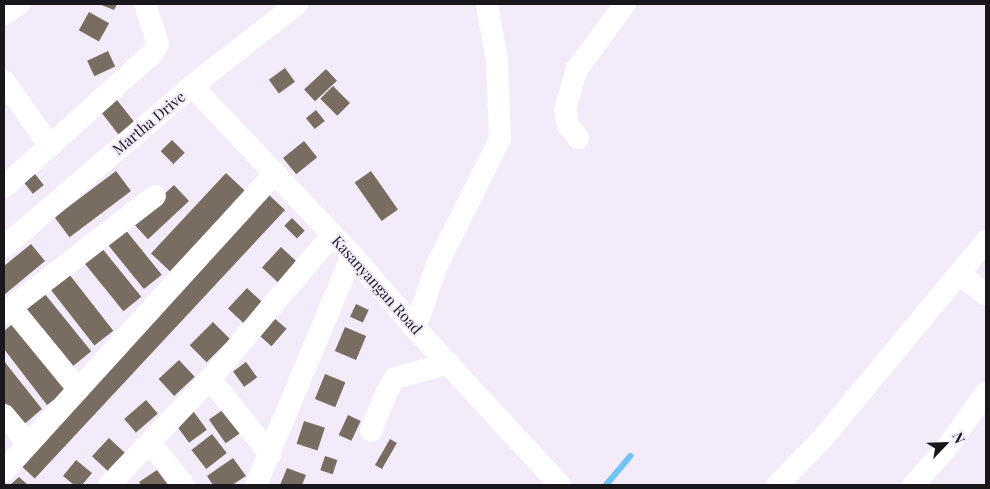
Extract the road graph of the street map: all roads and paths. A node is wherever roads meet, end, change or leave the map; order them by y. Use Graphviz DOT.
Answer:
graph roads {
  1 [pos="19,4"];
  2 [pos="145,4"];
  3 [pos="297,4"];
  4 [pos="487,4"];
  5 [pos="625,4"];
  6 [pos="4,14"];
  7 [pos="4,81"];
  8 [pos="192,86"];
  9 [pos="578,138"];
  10 [pos="50,146"];
  11 [pos="275,172"];
  12 [pos="4,187"];
  13 [pos="155,196"];
  14 [pos="332,234"];
  15 [pos="986,241"];
  16 [pos="4,247"];
  17 [pos="352,255"];
  18 [pos="960,274"];
  19 [pos="986,295"];
  20 [pos="7,310"];
  21 [pos="415,328"];
  22 [pos="449,363"];
  23 [pos="210,378"];
  24 [pos="78,389"];
  25 [pos="986,393"];
  26 [pos="4,415"];
  27 [pos="371,431"];
  28 [pos="150,443"];
  29 [pos="28,444"];
  30 [pos="270,454"];
  31 [pos="4,471"];
  32 [pos="109,485"];
  33 [pos="184,485"];
  34 [pos="256,485"];
  35 [pos="560,485"];
  36 [pos="777,485"];
  37 [pos="913,485"];
  1 -- 6 [label="street"];
  2 -- 10 [label="street"];
  3 -- 8 [label="street, Martha Drive"];
  4 -- 21 [label="street"];
  5 -- 9 [label="street"];
  7 -- 10 [label="street"];
  8 -- 11 [label="street, Kasanyangan Road"];
  8 -- 16 [label="street, Martha Drive"];
  10 -- 12 [label="street"];
  11 -- 14 [label="street, Kasanyangan Road"];
  11 -- 24 [label="street"];
  13 -- 20 [label="street"];
  14 -- 17 [label="street, Kasanyangan Road"];
  14 -- 23 [label="street"];
  15 -- 18 [label="street"];
  17 -- 21 [label="street, Kasanyangan Road"];
  17 -- 30 [label="street"];
  18 -- 19 [label="street"];
  18 -- 36 [label="street"];
  20 -- 24 [label="street"];
  21 -- 22 [label="street, Kasanyangan Road"];
  22 -- 27 [label="street"];
  22 -- 35 [label="street, Kasanyangan Road"];
  23 -- 28 [label="street"];
  23 -- 30 [label="street"];
  24 -- 29 [label="street"];
  25 -- 37 [label="street"];
  26 -- 29 [label="street"];
  28 -- 32 [label="street"];
  28 -- 33 [label="street"];
  29 -- 31 [label="street"];
  30 -- 34 [label="street"];
}
